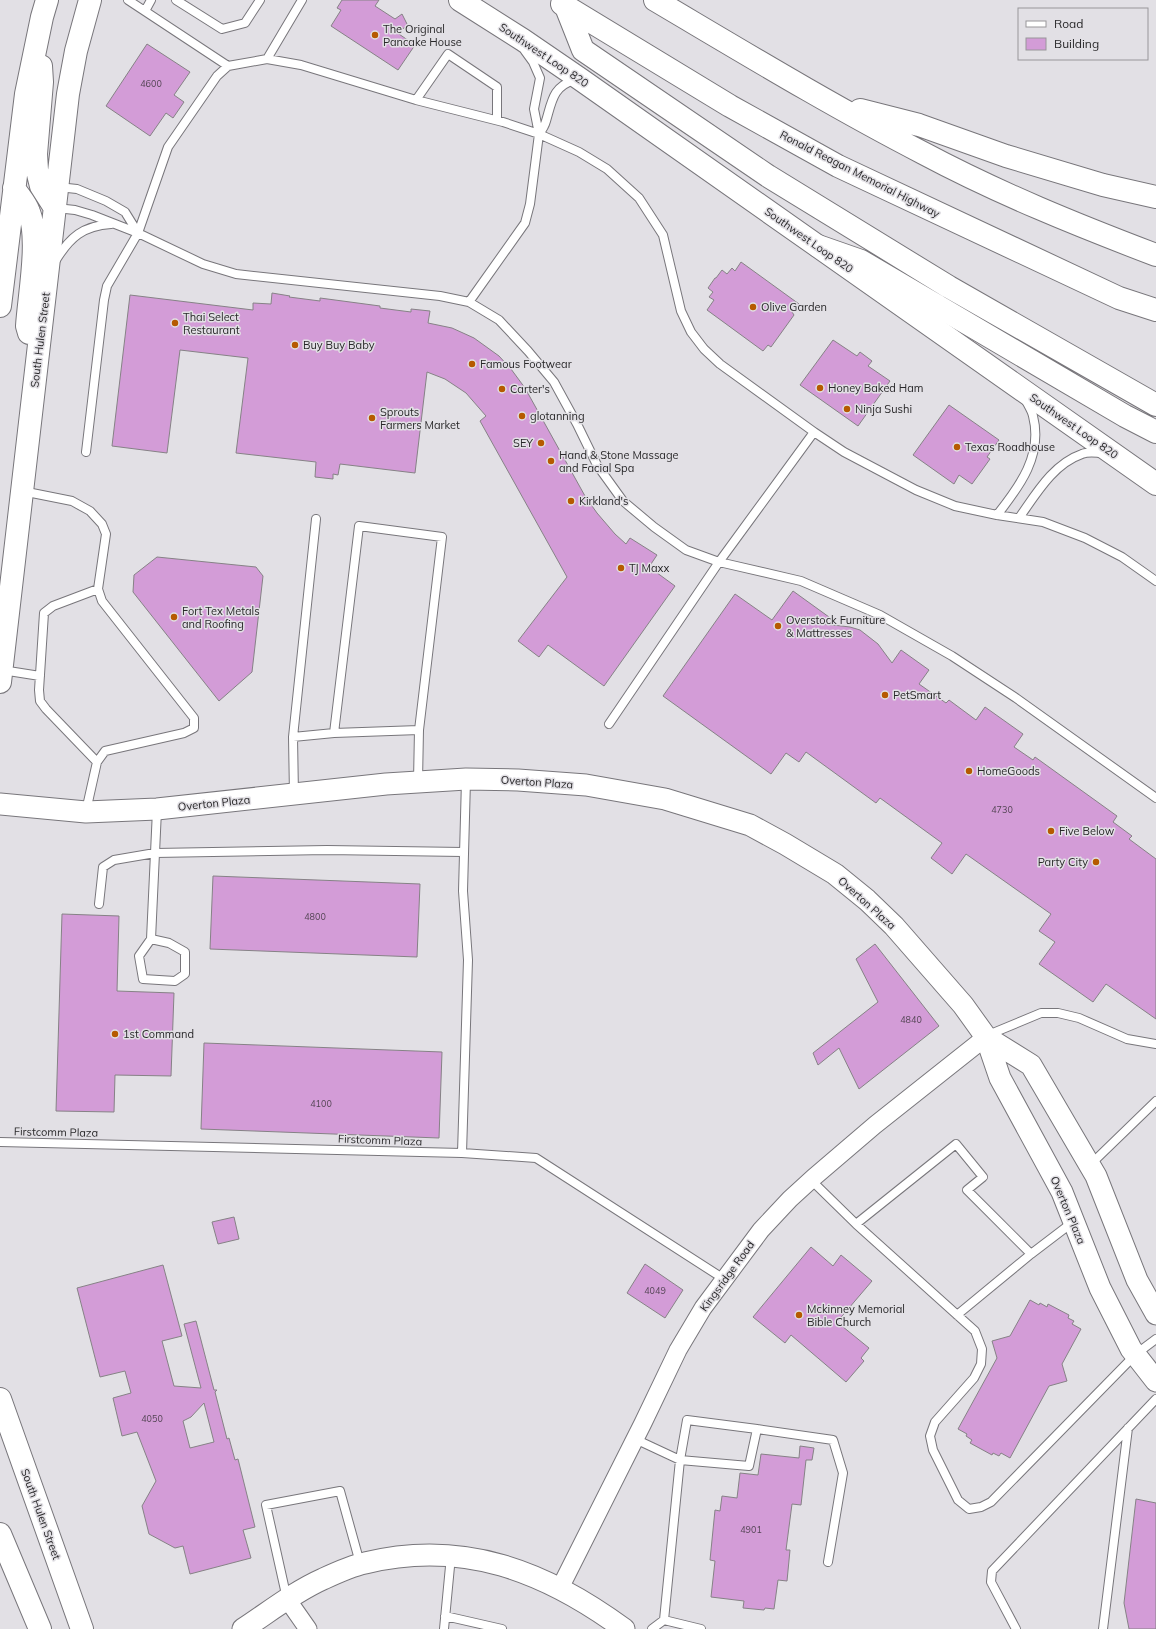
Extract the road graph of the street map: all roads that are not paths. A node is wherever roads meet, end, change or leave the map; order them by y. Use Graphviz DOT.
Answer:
graph roads {
  1 [pos="48,0"];
  2 [pos="90,0"];
  3 [pos="128,0"];
  4 [pos="151,0"];
  5 [pos="176,0"];
  6 [pos="260,0"];
  7 [pos="302,0"];
  8 [pos="460,0"];
  9 [pos="654,0"];
  10 [pos="561,3"];
  11 [pos="144,10"];
  12 [pos="510,31"];
  13 [pos="39,33"];
  14 [pos="267,59"];
  15 [pos="228,66"];
  16 [pos="580,79"];
  17 [pos="416,100"];
  18 [pos="830,102"];
  19 [pos="496,120"];
  20 [pos="539,134"];
  21 [pos="52,196"];
  22 [pos="1156,197"];
  23 [pos="10,205"];
  24 [pos="114,223"];
  25 [pos="138,233"];
  26 [pos="818,246"];
  27 [pos="1156,255"];
  28 [pos="48,274"];
  29 [pos="1119,298"];
  30 [pos="469,302"];
  31 [pos="0,306"];
  32 [pos="1156,310"];
  33 [pos="1156,322"];
  34 [pos="37,361"];
  35 [pos="1019,388"];
  36 [pos="1156,405"];
  37 [pos="814,432"];
  38 [pos="1156,432"];
  39 [pos="86,452"];
  40 [pos="1113,453"];
  41 [pos="1156,484"];
  42 [pos="22,491"];
  43 [pos="998,515"];
  44 [pos="1019,518"];
  45 [pos="316,519"];
  46 [pos="719,562"];
  47 [pos="1156,581"];
  48 [pos="98,589"];
  49 [pos="1,676"];
  50 [pos="40,676"];
  51 [pos="609,724"];
  52 [pos="418,730"];
  53 [pos="334,734"];
  54 [pos="293,738"];
  55 [pos="97,762"];
  56 [pos="466,779"];
  57 [pos="418,782"];
  58 [pos="294,795"];
  59 [pos="1156,798"];
  60 [pos="0,804"];
  61 [pos="157,809"];
  62 [pos="86,812"];
  63 [pos="463,852"];
  64 [pos="155,853"];
  65 [pos="99,904"];
  66 [pos="151,939"];
  67 [pos="986,1037"];
  68 [pos="1156,1044"];
  69 [pos="1156,1100"];
  70 [pos="0,1142"];
  71 [pos="462,1153"];
  72 [pos="1090,1165"];
  73 [pos="811,1180"];
  74 [pos="1074,1221"];
  75 [pos="856,1224"];
  76 [pos="1031,1254"];
  77 [pos="724,1279"];
  78 [pos="1156,1314"];
  79 [pos="957,1315"];
  80 [pos="1156,1339"];
  81 [pos="1136,1354"];
  82 [pos="1156,1381"];
  83 [pos="0,1399"];
  84 [pos="1156,1399"];
  85 [pos="1128,1428"];
  86 [pos="757,1429"];
  87 [pos="635,1439"];
  88 [pos="680,1460"];
  89 [pos="0,1534"];
  90 [pos="451,1556"];
  91 [pos="828,1562"];
  92 [pos="361,1564"];
  93 [pos="560,1588"];
  94 [pos="288,1599"];
  95 [pos="445,1616"];
  96 [pos="664,1620"];
  97 [pos="252,1626"];
  98 [pos="40,1629"];
  99 [pos="82,1629"];
  100 [pos="308,1629"];
  101 [pos="444,1629"];
  102 [pos="502,1629"];
  103 [pos="624,1629"];
  104 [pos="652,1629"];
  105 [pos="701,1629"];
  106 [pos="1016,1629"];
  107 [pos="1103,1629"];
  1 -- 13 [label="main road"];
  2 -- 21 [label="main road, South Hulen Street"];
  3 -- 11 [label="lane"];
  4 -- 11 [label="lane"];
  5 -- 6 [label="lane"];
  7 -- 14 [label="lane"];
  8 -- 12 [label="main road, Southwest Loop 820"];
  9 -- 18 [label="main road"];
  10 -- 29 [label="main road, Ronald Reagan Memorial Highway"];
  10 -- 36 [label="main road"];
  11 -- 15 [label="lane"];
  12 -- 16 [label="main road, Southwest Loop 820"];
  12 -- 20 [label="lane"];
  13 -- 21 [label="main road"];
  13 -- 23 [label="main road"];
  14 -- 15 [label="lane"];
  14 -- 17 [label="lane"];
  15 -- 25 [label="lane"];
  16 -- 20 [label="lane"];
  16 -- 26 [label="main road, Southwest Loop 820"];
  17 -- 19 [label="lane"];
  17 -- 19 [label="lane"];
  18 -- 22 [label="main road"];
  18 -- 27 [label="main road"];
  19 -- 20 [label="lane"];
  20 -- 30 [label="lane"];
  20 -- 37 [label="lane"];
  21 -- 23 [label="main road"];
  21 -- 24 [label="lane"];
  21 -- 25 [label="lane"];
  21 -- 28 [label="main road, South Hulen Street"];
  23 -- 31 [label="main road"];
  23 -- 34 [label="main road"];
  24 -- 25 [label="lane"];
  24 -- 28 [label="lane"];
  25 -- 30 [label="lane"];
  25 -- 39 [label="lane"];
  26 -- 35 [label="main road, Southwest Loop 820"];
  26 -- 38 [label="main road"];
  28 -- 34 [label="main road, South Hulen Street"];
  29 -- 32 [label="main road, Ronald Reagan Memorial Highway"];
  29 -- 33 [label="main road"];
  30 -- 46 [label="lane"];
  34 -- 42 [label="main road, South Hulen Street"];
  35 -- 40 [label="main road, Southwest Loop 820"];
  35 -- 43 [label="lane"];
  37 -- 43 [label="lane"];
  37 -- 46 [label="lane"];
  40 -- 41 [label="main road, Southwest Loop 820"];
  40 -- 44 [label="lane"];
  42 -- 48 [label="lane"];
  42 -- 49 [label="main road, South Hulen Street"];
  43 -- 44 [label="lane"];
  44 -- 47 [label="lane"];
  45 -- 54 [label="lane"];
  46 -- 51 [label="lane"];
  46 -- 59 [label="lane"];
  48 -- 50 [label="lane"];
  48 -- 55 [label="lane"];
  49 -- 50 [label="lane"];
  50 -- 55 [label="lane"];
  52 -- 53 [label="lane"];
  52 -- 53 [label="lane"];
  52 -- 57 [label="lane"];
  53 -- 54 [label="lane"];
  54 -- 58 [label="lane"];
  55 -- 62 [label="lane"];
  56 -- 57 [label="street, Overton Plaza"];
  56 -- 63 [label="lane"];
  56 -- 67 [label="street, Overton Plaza"];
  57 -- 58 [label="street, Overton Plaza"];
  58 -- 61 [label="street, Overton Plaza"];
  60 -- 62 [label="street, Overton Plaza"];
  61 -- 62 [label="street, Overton Plaza"];
  61 -- 64 [label="lane"];
  63 -- 64 [label="lane"];
  63 -- 71 [label="lane"];
  64 -- 65 [label="lane"];
  64 -- 66 [label="lane"];
  66 -- 66 [label="lane"];
  67 -- 68 [label="lane"];
  67 -- 72 [label="street, Overton Plaza"];
  67 -- 73 [label="street, Kingsridge Road"];
  67 -- 74 [label="street, Overton Plaza"];
  69 -- 72 [label="lane"];
  70 -- 71 [label="lane, Firstcomm Plaza"];
  71 -- 77 [label="lane, Firstcomm Plaza"];
  72 -- 78 [label="street, Overton Plaza"];
  73 -- 75 [label="lane"];
  73 -- 77 [label="street, Kingsridge Road"];
  74 -- 76 [label="lane"];
  74 -- 81 [label="street, Overton Plaza"];
  75 -- 76 [label="lane"];
  75 -- 79 [label="lane"];
  76 -- 79 [label="lane"];
  77 -- 87 [label="street, Kingsridge Road"];
  79 -- 81 [label="lane"];
  80 -- 81 [label="lane"];
  81 -- 82 [label="street, Overton Plaza"];
  83 -- 99 [label="main road, South Hulen Street"];
  84 -- 85 [label="lane"];
  85 -- 106 [label="lane"];
  85 -- 107 [label="lane"];
  86 -- 88 [label="lane"];
  86 -- 88 [label="lane"];
  86 -- 91 [label="lane"];
  87 -- 88 [label="lane"];
  87 -- 93 [label="street, Kingsridge Road"];
  88 -- 96 [label="lane"];
  89 -- 98 [label="main road"];
  90 -- 92 [label="street"];
  90 -- 93 [label="street"];
  90 -- 95 [label="lane"];
  92 -- 94 [label="street"];
  92 -- 94 [label="lane"];
  93 -- 103 [label="street"];
  94 -- 97 [label="street"];
  94 -- 100 [label="street"];
  95 -- 101 [label="lane"];
  95 -- 102 [label="lane"];
  96 -- 104 [label="lane"];
  96 -- 105 [label="lane"];
}
